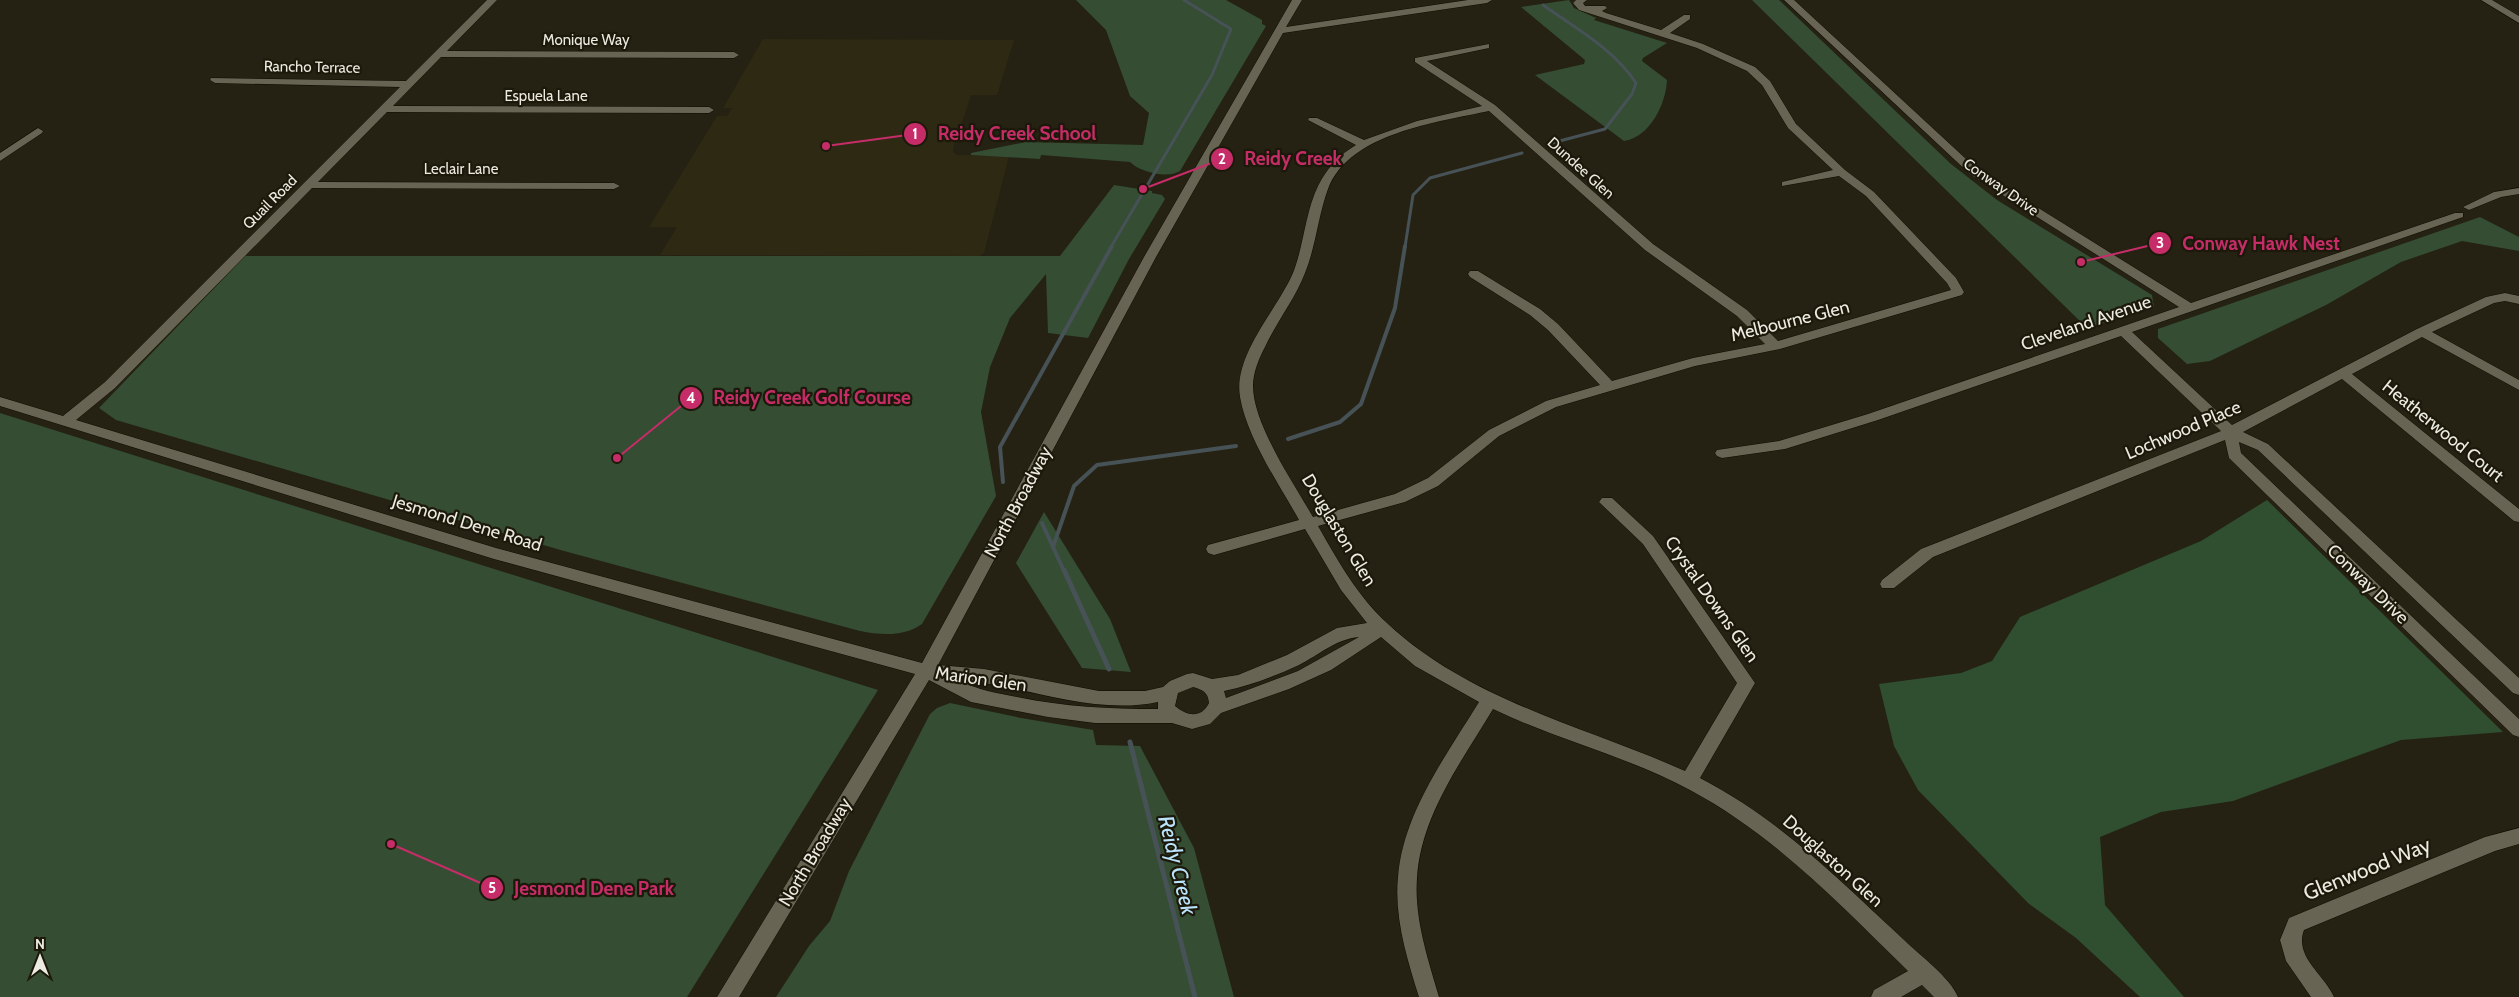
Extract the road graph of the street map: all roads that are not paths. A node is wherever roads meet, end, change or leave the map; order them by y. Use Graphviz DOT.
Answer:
graph roads {
  1 [pos="492,0"];
  2 [pos="1297,0"];
  3 [pos="1487,0"];
  4 [pos="1580,0"];
  5 [pos="1789,0"];
  6 [pos="2486,0"];
  7 [pos="1598,6"];
  8 [pos="2497,6"];
  9 [pos="2519,7"];
  10 [pos="1687,17"];
  11 [pos="2519,20"];
  12 [pos="1278,31"];
  13 [pos="1660,35"];
  14 [pos="1486,46"];
  15 [pos="438,54"];
  16 [pos="734,55"];
  17 [pos="215,80"];
  18 [pos="407,84"];
  19 [pos="1491,107"];
  20 [pos="383,109"];
  21 [pos="709,110"];
  22 [pos="1313,120"];
  23 [pos="38,131"];
  24 [pos="1363,144"];
  25 [pos="0,158"];
  26 [pos="1841,172"];
  27 [pos="1786,184"];
  28 [pos="308,185"];
  29 [pos="614,186"];
  30 [pos="2519,192"];
  31 [pos="1474,274"];
  32 [pos="2519,300"];
  33 [pos="2188,307"];
  34 [pos="2122,330"];
  35 [pos="2422,332"];
  36 [pos="1775,346"];
  37 [pos="2343,373"];
  38 [pos="1609,386"];
  39 [pos="2519,386"];
  40 [pos="0,401"];
  41 [pos="65,421"];
  42 [pos="2232,432"];
  43 [pos="1722,453"];
  44 [pos="1607,502"];
  45 [pos="2519,517"];
  46 [pos="1309,523"];
  47 [pos="1214,549"];
  48 [pos="1888,584"];
  49 [pos="1381,628"];
  50 [pos="927,671"];
  51 [pos="1212,686"];
  52 [pos="2519,688"];
  53 [pos="1168,692"];
  54 [pos="1489,700"];
  55 [pos="1218,707"];
  56 [pos="1172,716"];
  57 [pos="2519,730"];
  58 [pos="1690,779"];
  59 [pos="2519,836"];
  60 [pos="1924,973"];
  61 [pos="2318,990"];
  62 [pos="726,997"];
  63 [pos="1429,997"];
  64 [pos="1880,997"];
  65 [pos="1948,997"];
  1 -- 15 [label="street, Quail Road"];
  2 -- 12 [label="street, North Broadway"];
  3 -- 12 [label="street"];
  4 -- 7 [label="street, Melbourne Glen"];
  5 -- 33 [label="street, Conway Drive"];
  6 -- 8 [label="street"];
  7 -- 13 [label="street, Melbourne Glen"];
  8 -- 9 [label="street"];
  8 -- 11 [label="street"];
  10 -- 13 [label="street"];
  12 -- 50 [label="street, North Broadway"];
  13 -- 26 [label="street, Melbourne Glen"];
  14 -- 19 [label="street, Dundee Glen"];
  15 -- 16 [label="street, Monique Way"];
  15 -- 18 [label="street, Quail Road"];
  17 -- 18 [label="street, Rancho Terrace"];
  18 -- 20 [label="street, Quail Road"];
  19 -- 24 [label="street, Douglaston Glen"];
  19 -- 36 [label="street, Dundee Glen"];
  20 -- 21 [label="street, Espuela Lane"];
  20 -- 28 [label="street, Quail Road"];
  22 -- 24 [label="street"];
  23 -- 25 [label="street"];
  24 -- 46 [label="street, Douglaston Glen"];
  26 -- 27 [label="street"];
  26 -- 36 [label="street, Melbourne Glen"];
  28 -- 29 [label="street, Leclair Lane"];
  28 -- 41 [label="street, Quail Road"];
  30 -- 33 [label="street, Cleveland Avenue"];
  31 -- 38 [label="street"];
  32 -- 35 [label="street, Lochwood Place"];
  33 -- 34 [label="street, Cleveland Avenue"];
  34 -- 42 [label="street, Conway Drive"];
  34 -- 43 [label="street, Cleveland Avenue"];
  35 -- 37 [label="street, Lochwood Place"];
  35 -- 39 [label="street"];
  36 -- 38 [label="street, Melbourne Glen"];
  37 -- 42 [label="street, Lochwood Place"];
  37 -- 45 [label="street, Heatherwood Court"];
  38 -- 46 [label="street, Melbourne Glen"];
  40 -- 41 [label="street, Jesmond Dene Road"];
  41 -- 50 [label="street, Jesmond Dene Road"];
  42 -- 48 [label="street, Lochwood Place"];
  42 -- 52 [label="street, Conway Drive"];
  42 -- 57 [label="street, Conway Drive"];
  44 -- 58 [label="street, Crystal Downs Glen"];
  46 -- 47 [label="street, Melbourne Glen"];
  46 -- 49 [label="street, Douglaston Glen"];
  49 -- 51 [label="street"];
  49 -- 54 [label="street, Douglaston Glen"];
  49 -- 55 [label="street"];
  50 -- 53 [label="street, Marion Glen"];
  50 -- 56 [label="street, Marion Glen"];
  50 -- 62 [label="street, North Broadway"];
  51 -- 53 [label="street"];
  51 -- 55 [label="street"];
  53 -- 56 [label="street"];
  54 -- 58 [label="street, Douglaston Glen"];
  54 -- 63 [label="street"];
  55 -- 56 [label="street"];
  58 -- 60 [label="street, Douglaston Glen"];
  59 -- 61 [label="street, Glenwood Way"];
  60 -- 64 [label="street"];
  60 -- 65 [label="street, Douglaston Glen"];
}
